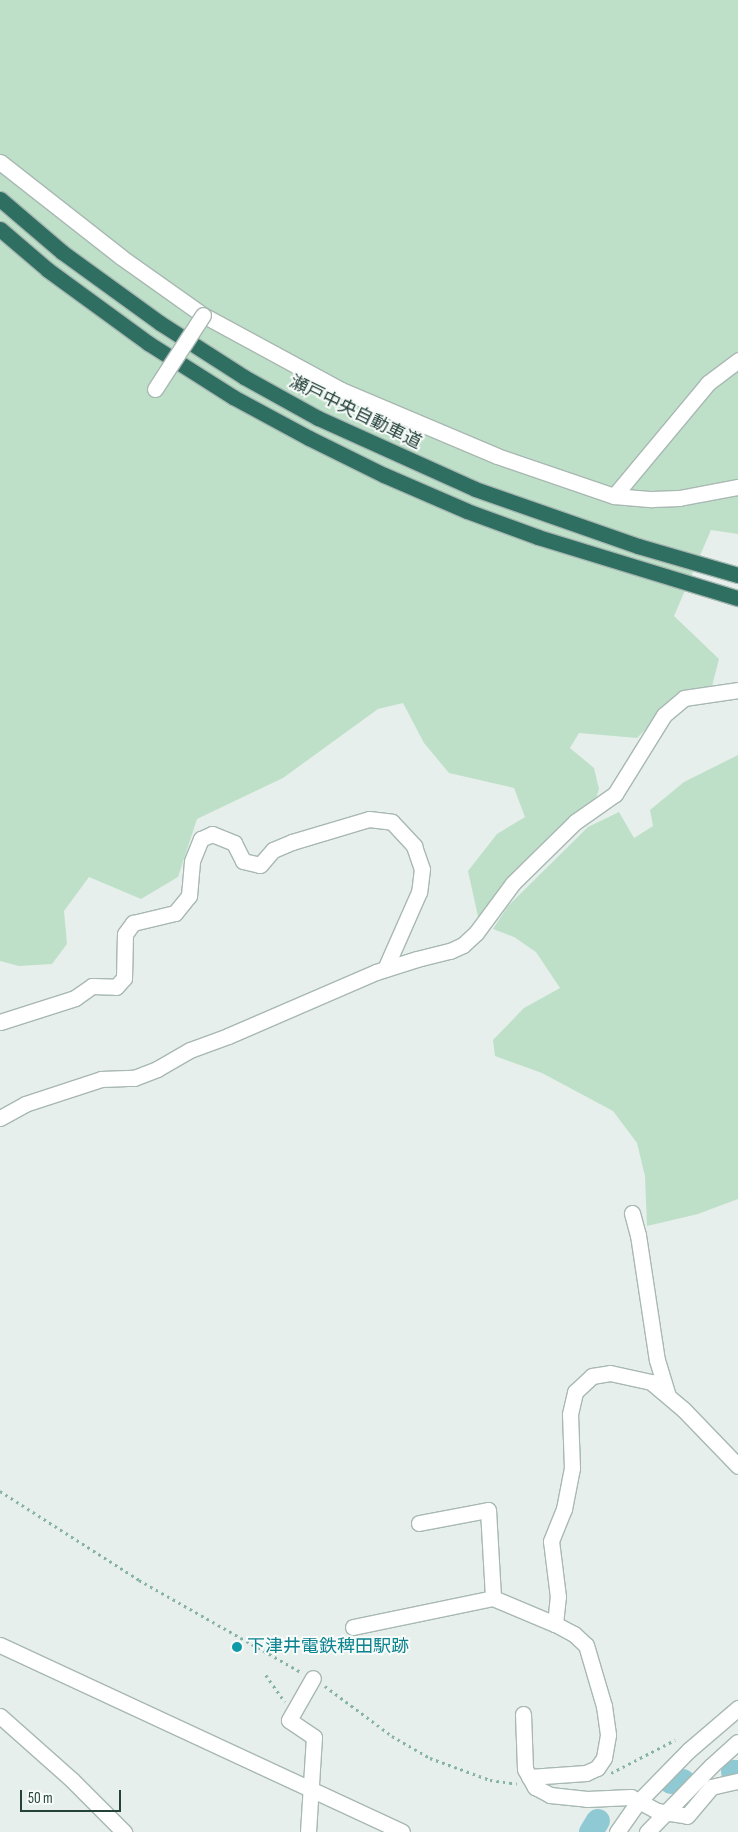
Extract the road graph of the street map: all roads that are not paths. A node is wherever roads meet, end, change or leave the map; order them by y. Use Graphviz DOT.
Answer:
graph roads {
  1 [pos="0,162"];
  2 [pos="0,199"];
  3 [pos="0,229"];
  4 [pos="203,315"];
  5 [pos="738,360"];
  6 [pos="155,389"];
  7 [pos="738,486"];
  8 [pos="614,496"];
  9 [pos="738,575"];
  10 [pos="738,598"];
  11 [pos="738,690"];
  12 [pos="385,969"];
  13 [pos="0,1022"];
  14 [pos="0,1118"];
  15 [pos="632,1213"];
  16 [pos="668,1396"];
  17 [pos="738,1466"];
  18 [pos="419,1523"];
  19 [pos="493,1598"];
  20 [pos="555,1624"];
  21 [pos="353,1627"];
  22 [pos="0,1645"];
  23 [pos="313,1678"];
  24 [pos="738,1708"];
  25 [pos="523,1714"];
  26 [pos="0,1716"];
  27 [pos="738,1742"];
  28 [pos="530,1781"];
  29 [pos="738,1781"];
  30 [pos="311,1790"];
  31 [pos="639,1801"];
  32 [pos="666,1812"];
  33 [pos="120,1830"];
  34 [pos="308,1832"];
  35 [pos="402,1832"];
  36 [pos="617,1832"];
  37 [pos="647,1832"];
  1 -- 4 [label="street"];
  2 -- 9 [label="highway, 瀬戸中央自動車道"];
  3 -- 10 [label="highway"];
  4 -- 6 [label="street, bridge"];
  4 -- 8 [label="street"];
  5 -- 8 [label="street"];
  7 -- 8 [label="street"];
  11 -- 12 [label="street"];
  12 -- 13 [label="street"];
  12 -- 14 [label="street"];
  15 -- 16 [label="street"];
  16 -- 17 [label="street"];
  16 -- 20 [label="street"];
  18 -- 19 [label="street"];
  19 -- 20 [label="street"];
  19 -- 21 [label="street"];
  20 -- 28 [label="street"];
  22 -- 30 [label="street"];
  23 -- 30 [label="street"];
  24 -- 31 [label="street"];
  25 -- 28 [label="street"];
  26 -- 33 [label="street"];
  27 -- 32 [label="street"];
  28 -- 31 [label="street"];
  29 -- 32 [label="street"];
  30 -- 34 [label="street"];
  30 -- 35 [label="street"];
  31 -- 32 [label="street"];
  31 -- 36 [label="street"];
  32 -- 37 [label="street"];
}
